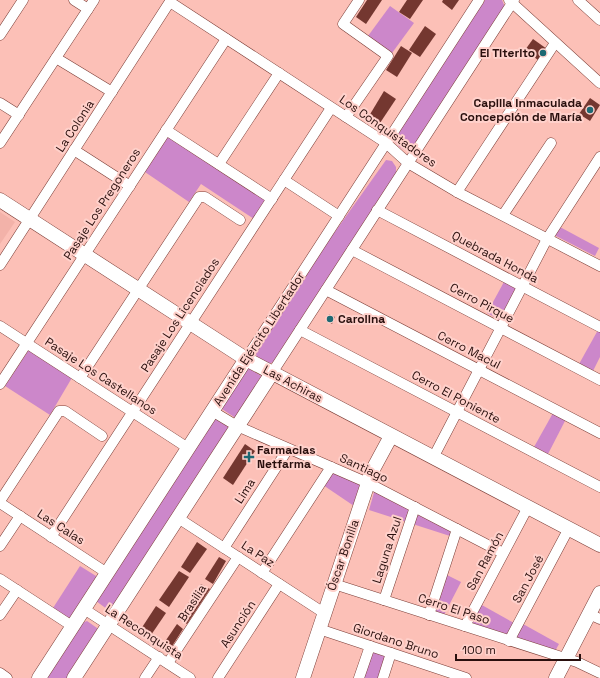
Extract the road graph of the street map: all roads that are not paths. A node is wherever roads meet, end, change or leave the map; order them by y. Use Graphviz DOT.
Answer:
graph roads {
  1 [pos="23,0"];
  2 [pos="74,0"];
  3 [pos="94,0"];
  4 [pos="359,0"];
  5 [pos="479,0"];
  6 [pos="578,0"];
  7 [pos="170,1"];
  8 [pos="512,1"];
  9 [pos="88,9"];
  10 [pos="600,20"];
  11 [pos="0,35"];
  12 [pos="226,38"];
  13 [pos="556,43"];
  14 [pos="56,58"];
  15 [pos="279,73"];
  16 [pos="600,83"];
  17 [pos="112,92"];
  18 [pos="0,102"];
  19 [pos="331,108"];
  20 [pos="19,115"];
  21 [pos="346,117"];
  22 [pos="166,130"];
  23 [pos="0,143"];
  24 [pos="386,143"];
  25 [pos="551,143"];
  26 [pos="74,150"];
  27 [pos="600,157"];
  28 [pos="408,163"];
  29 [pos="219,164"];
  30 [pos="284,180"];
  31 [pos="130,186"];
  32 [pos="458,192"];
  33 [pos="272,199"];
  34 [pos="0,200"];
  35 [pos="377,210"];
  36 [pos="503,215"];
  37 [pos="339,216"];
  38 [pos="30,219"];
  39 [pos="240,220"];
  40 [pos="547,239"];
  41 [pos="352,250"];
  42 [pos="85,255"];
  43 [pos="0,265"];
  44 [pos="599,265"];
  45 [pos="522,286"];
  46 [pos="138,289"];
  47 [pos="326,290"];
  48 [pos="191,323"];
  49 [pos="0,326"];
  50 [pos="600,327"];
  51 [pos="501,328"];
  52 [pos="300,330"];
  53 [pos="27,343"];
  54 [pos="246,358"];
  55 [pos="479,370"];
  56 [pos="272,373"];
  57 [pos="80,378"];
  58 [pos="600,380"];
  59 [pos="0,384"];
  60 [pos="212,411"];
  61 [pos="132,412"];
  62 [pos="457,412"];
  63 [pos="237,426"];
  64 [pos="600,433"];
  65 [pos="102,436"];
  66 [pos="391,436"];
  67 [pos="188,448"];
  68 [pos="288,449"];
  69 [pos="434,458"];
  70 [pos="332,467"];
  71 [pos="368,483"];
  72 [pos="600,487"];
  73 [pos="0,502"];
  74 [pos="415,507"];
  75 [pos="528,507"];
  76 [pos="20,516"];
  77 [pos="178,518"];
  78 [pos="569,528"];
  79 [pos="457,529"];
  80 [pos="51,537"];
  81 [pos="600,545"];
  82 [pos="0,546"];
  83 [pos="224,548"];
  84 [pos="503,554"];
  85 [pos="238,557"];
  86 [pos="107,573"];
  87 [pos="262,573"];
  88 [pos="0,579"];
  89 [pos="279,584"];
  90 [pos="334,584"];
  91 [pos="16,590"];
  92 [pos="600,593"];
  93 [pos="384,600"];
  94 [pos="84,609"];
  95 [pos="324,613"];
  96 [pos="0,615"];
  97 [pos="429,615"];
  98 [pos="595,616"];
  99 [pos="108,625"];
  100 [pos="72,626"];
  101 [pos="464,626"];
  102 [pos="319,629"];
  103 [pos="509,641"];
  104 [pos="370,646"];
  105 [pos="391,653"];
  106 [pos="159,657"];
  107 [pos="566,659"];
  108 [pos="168,663"];
  109 [pos="0,673"];
  110 [pos="600,673"];
  111 [pos="461,677"];
  112 [pos="7,678"];
  113 [pos="39,678"];
  114 [pos="74,678"];
  115 [pos="145,678"];
  116 [pos="190,678"];
  117 [pos="218,678"];
  118 [pos="302,678"];
  119 [pos="359,678"];
  120 [pos="383,678"];
  121 [pos="556,678"];
  1 -- 11 [label="street"];
  2 -- 9 [label="street"];
  3 -- 9 [label="street"];
  4 -- 21 [label="street"];
  5 -- 24 [label="street, Avenida Ejército Libertador"];
  6 -- 10 [label="street"];
  7 -- 12 [label="street, Los Conquistadores"];
  7 -- 17 [label="street, La Colonia"];
  8 -- 13 [label="street"];
  8 -- 28 [label="street"];
  9 -- 14 [label="street"];
  12 -- 15 [label="street, Los Conquistadores"];
  12 -- 22 [label="street, Pasaje Los Pregoneros"];
  13 -- 16 [label="street"];
  13 -- 32 [label="street"];
  14 -- 17 [label="street"];
  14 -- 20 [label="street"];
  15 -- 19 [label="street, Los Conquistadores"];
  15 -- 29 [label="street"];
  17 -- 26 [label="street, La Colonia"];
  18 -- 20 [label="street"];
  19 -- 21 [label="street, Los Conquistadores"];
  19 -- 30 [label="street, Pasaje Los Licenciados"];
  20 -- 23 [label="street"];
  21 -- 24 [label="street, Los Conquistadores"];
  22 -- 29 [label="street"];
  22 -- 31 [label="street, Pasaje Los Pregoneros"];
  24 -- 28 [label="street, Los Conquistadores"];
  24 -- 37 [label="street, Avenida Ejército Libertador"];
  25 -- 36 [label="street"];
  26 -- 31 [label="street"];
  26 -- 38 [label="street, La Colonia"];
  27 -- 40 [label="street"];
  28 -- 32 [label="street, Los Conquistadores"];
  28 -- 35 [label="street"];
  29 -- 33 [label="street"];
  30 -- 33 [label="street, Pasaje Los Licenciados"];
  30 -- 37 [label="street"];
  31 -- 42 [label="street, Pasaje Los Pregoneros"];
  32 -- 36 [label="street, Los Conquistadores"];
  33 -- 48 [label="street, Pasaje Los Licenciados"];
  34 -- 38 [label="street, Las Achiras"];
  35 -- 41 [label="street"];
  35 -- 45 [label="street, Quebrada Honda"];
  36 -- 40 [label="street, Los Conquistadores"];
  37 -- 54 [label="street, Avenida Ejército Libertador"];
  38 -- 42 [label="street, Las Achiras"];
  38 -- 43 [label="street, La Colonia"];
  39 -- 46 [label="street"];
  40 -- 44 [label="street, Los Conquistadores"];
  40 -- 45 [label="street"];
  41 -- 47 [label="street"];
  41 -- 51 [label="street, Cerro Pirque"];
  42 -- 46 [label="street, Las Achiras"];
  42 -- 53 [label="street, Pasaje Los Pregoneros"];
  45 -- 50 [label="street, Quebrada Honda"];
  45 -- 51 [label="street"];
  46 -- 48 [label="street, Las Achiras"];
  46 -- 57 [label="street"];
  47 -- 52 [label="street"];
  47 -- 55 [label="street, Cerro Macul"];
  48 -- 54 [label="street, Las Achiras"];
  48 -- 61 [label="street, Pasaje Los Licenciados"];
  49 -- 53 [label="street, Pasaje Los Castellanos"];
  51 -- 55 [label="street"];
  51 -- 58 [label="street, Cerro Pirque"];
  52 -- 56 [label="street"];
  52 -- 62 [label="street, Cerro El Poniente"];
  53 -- 57 [label="street, Pasaje Los Castellanos"];
  53 -- 59 [label="street, Pasaje Los Pregoneros"];
  54 -- 56 [label="street, Las Achiras"];
  54 -- 60 [label="street, Avenida Ejército Libertador"];
  55 -- 62 [label="street"];
  55 -- 64 [label="street, Cerro Macul"];
  56 -- 63 [label="street"];
  56 -- 66 [label="street, Las Achiras"];
  57 -- 61 [label="street, Pasaje Los Castellanos"];
  60 -- 63 [label="street, Santiago"];
  60 -- 67 [label="street, Avenida Ejército Libertador"];
  61 -- 67 [label="street, Pasaje Los Castellanos"];
  61 -- 80 [label="street, Pasaje Los Licenciados"];
  62 -- 69 [label="street"];
  62 -- 72 [label="street, Cerro El Poniente"];
  63 -- 68 [label="street, Santiago"];
  63 -- 77 [label="street"];
  65 -- 73 [label="street"];
  66 -- 69 [label="street, Las Achiras"];
  66 -- 71 [label="street, Óscar Bonilla"];
  67 -- 86 [label="street, Avenida Ejército Libertador"];
  68 -- 70 [label="street, Santiago"];
  68 -- 83 [label="street, Lima"];
  69 -- 75 [label="street, Las Achiras"];
  70 -- 71 [label="street, Santiago"];
  70 -- 87 [label="street"];
  71 -- 74 [label="street, Santiago"];
  71 -- 90 [label="street, Óscar Bonilla"];
  73 -- 76 [label="street, Las Calas"];
  74 -- 79 [label="street, Santiago"];
  74 -- 93 [label="street, Laguna Azul"];
  75 -- 78 [label="street, Las Achiras"];
  75 -- 84 [label="street, San Ramón"];
  76 -- 80 [label="street, Las Calas"];
  76 -- 82 [label="street"];
  77 -- 83 [label="street, La Paz"];
  77 -- 99 [label="street"];
  78 -- 81 [label="street, Las Achiras"];
  78 -- 103 [label="street, San José"];
  79 -- 84 [label="street, Santiago"];
  79 -- 97 [label="street"];
  80 -- 86 [label="street, Las Calas"];
  83 -- 85 [label="street, La Paz"];
  84 -- 101 [label="street, San Ramón"];
  85 -- 87 [label="street, La Paz"];
  85 -- 108 [label="street, Brasilia"];
  86 -- 94 [label="street, Avenida Ejército Libertador"];
  87 -- 89 [label="street, La Paz"];
  88 -- 91 [label="street"];
  89 -- 95 [label="street, La Paz"];
  89 -- 117 [label="street, Asunción"];
  90 -- 93 [label="street, Cerro El Paso"];
  90 -- 95 [label="street, Óscar Bonilla"];
  91 -- 96 [label="street"];
  91 -- 100 [label="street"];
  92 -- 98 [label="street"];
  93 -- 97 [label="street, Cerro El Paso"];
  94 -- 99 [label="street, La Reconquista"];
  94 -- 100 [label="street, Avenida Ejército Libertador"];
  95 -- 102 [label="street, Óscar Bonilla"];
  97 -- 101 [label="street, Cerro El Paso"];
  98 -- 107 [label="street"];
  99 -- 106 [label="street, La Reconquista"];
  99 -- 114 [label="street"];
  100 -- 113 [label="street, Avenida Ejército Libertador"];
  101 -- 103 [label="street, Cerro El Paso"];
  102 -- 104 [label="street, Giordano Bruno"];
  102 -- 118 [label="street, Óscar Bonilla"];
  103 -- 107 [label="street, Cerro El Paso"];
  104 -- 105 [label="street, Giordano Bruno"];
  104 -- 119 [label="street"];
  105 -- 111 [label="street, Giordano Bruno"];
  105 -- 120 [label="street"];
  106 -- 108 [label="street, La Reconquista"];
  106 -- 115 [label="street"];
  107 -- 110 [label="street, Cerro El Paso"];
  107 -- 121 [label="street"];
  108 -- 116 [label="street, La Reconquista"];
  109 -- 112 [label="street"];
}
